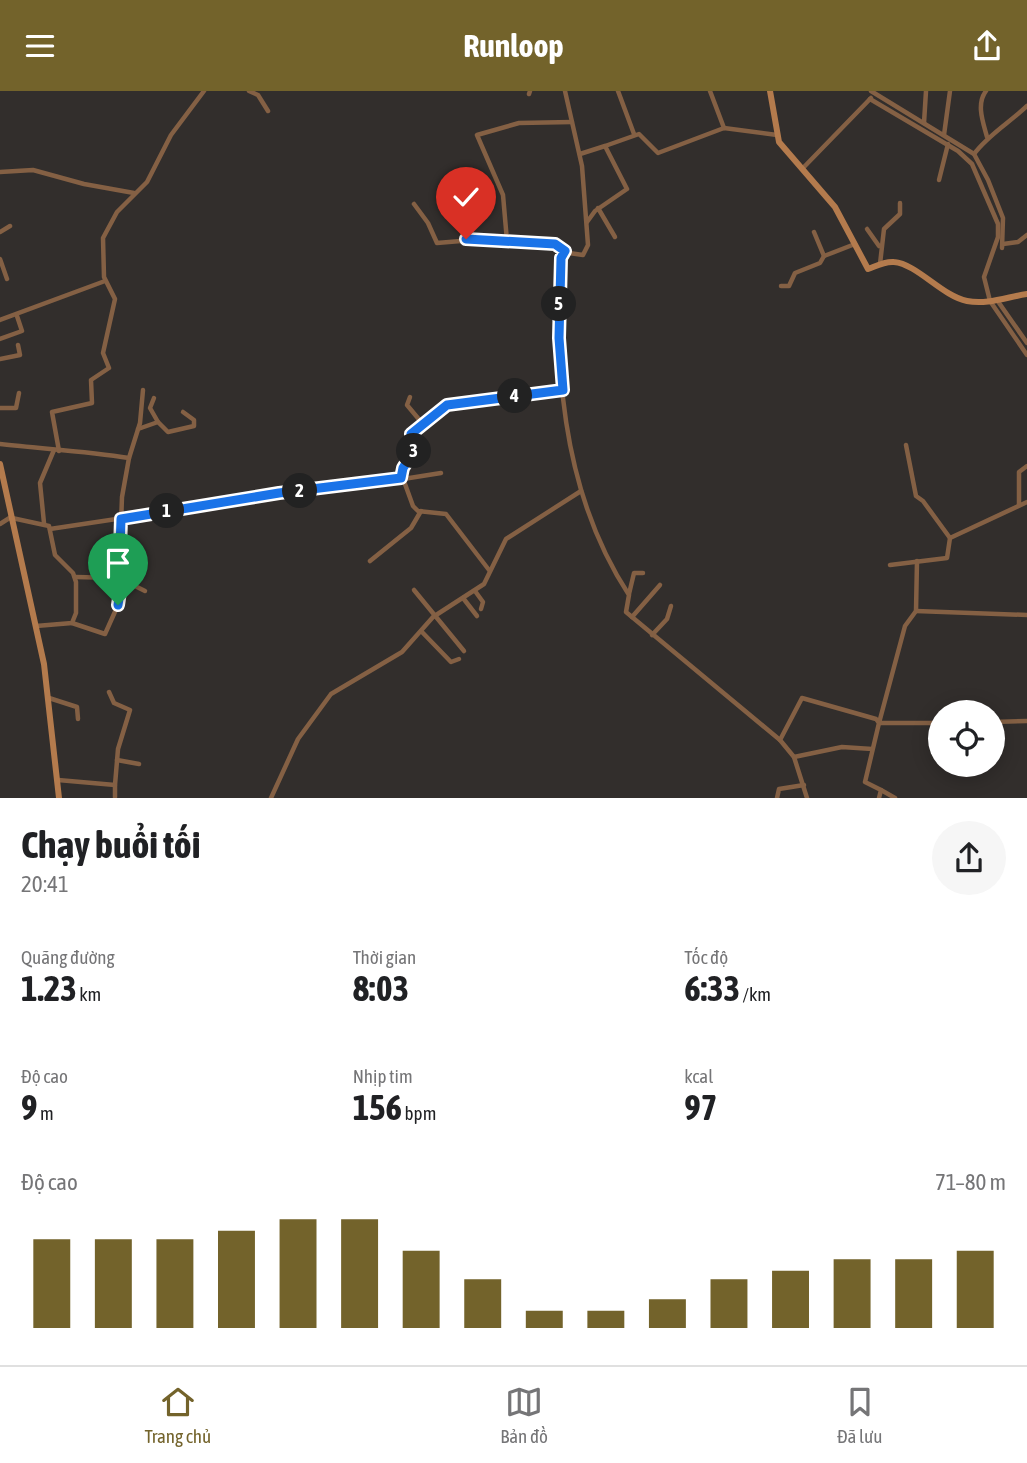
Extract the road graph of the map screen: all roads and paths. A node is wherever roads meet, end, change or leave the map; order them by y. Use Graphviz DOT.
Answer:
graph roads {
  1 [pos="204,91"];
  2 [pos="249,91"];
  3 [pos="565,91"];
  4 [pos="618,91"];
  5 [pos="710,91"];
  6 [pos="770,91"];
  7 [pos="926,91"];
  8 [pos="950,91"];
  9 [pos="986,91"];
  10 [pos="873,95"];
  11 [pos="1027,106"];
  12 [pos="268,111"];
  13 [pos="572,122"];
  14 [pos="924,123"];
  15 [pos="724,128"];
  16 [pos="634,134"];
  17 [pos="777,135"];
  18 [pos="944,135"];
  19 [pos="987,137"];
  20 [pos="948,144"];
  21 [pos="605,146"];
  22 [pos="580,154"];
  23 [pos="974,154"];
  24 [pos="803,167"];
  25 [pos="0,172"];
  26 [pos="939,180"];
  27 [pos="134,193"];
  28 [pos="900,203"];
  29 [pos="414,204"];
  30 [pos="598,208"];
  31 [pos="586,223"];
  32 [pos="10,226"];
  33 [pos="867,229"];
  34 [pos="0,232"];
  35 [pos="814,232"];
  36 [pos="1027,236"];
  37 [pos="615,237"];
  38 [pos="507,240"];
  39 [pos="856,243"];
  40 [pos="880,247"];
  41 [pos="565,251"];
  42 [pos="824,256"];
  43 [pos="0,260"];
  44 [pos="880,265"];
  45 [pos="7,279"];
  46 [pos="105,281"];
  47 [pos="781,286"];
  48 [pos="1027,294"];
  49 [pos="994,301"];
  50 [pos="17,316"];
  51 [pos="0,320"];
  52 [pos="0,339"];
  53 [pos="1027,343"];
  54 [pos="18,345"];
  55 [pos="1027,355"];
  56 [pos="0,359"];
  57 [pos="143,390"];
  58 [pos="563,390"];
  59 [pos="19,393"];
  60 [pos="410,397"];
  61 [pos="153,398"];
  62 [pos="0,408"];
  63 [pos="183,412"];
  64 [pos="158,422"];
  65 [pos="422,423"];
  66 [pos="138,429"];
  67 [pos="0,445"];
  68 [pos="906,445"];
  69 [pos="57,450"];
  70 [pos="129,458"];
  71 [pos="0,464"];
  72 [pos="1027,466"];
  73 [pos="441,473"];
  74 [pos="401,478"];
  75 [pos="581,491"];
  76 [pos="1027,502"];
  77 [pos="1019,505"];
  78 [pos="421,511"];
  79 [pos="12,518"];
  80 [pos="121,519"];
  81 [pos="44,523"];
  82 [pos="0,524"];
  83 [pos="50,529"];
  84 [pos="950,538"];
  85 [pos="370,561"];
  86 [pos="916,561"];
  87 [pos="890,565"];
  88 [pos="489,571"];
  89 [pos="643,573"];
  90 [pos="75,577"];
  91 [pos="121,579"];
  92 [pos="660,585"];
  93 [pos="414,590"];
  94 [pos="145,591"];
  95 [pos="475,591"];
  96 [pos="629,595"];
  97 [pos="463,598"];
  98 [pos="671,607"];
  99 [pos="481,609"];
  100 [pos="916,611"];
  101 [pos="1027,615"];
  102 [pos="477,616"];
  103 [pos="433,617"];
  104 [pos="632,617"];
  105 [pos="72,623"];
  106 [pos="36,626"];
  107 [pos="422,632"];
  108 [pos="652,635"];
  109 [pos="464,651"];
  110 [pos="459,659"];
  111 [pos="109,692"];
  112 [pos="48,698"];
  113 [pos="78,719"];
  114 [pos="1027,720"];
  115 [pos="1005,721"];
  116 [pos="879,723"];
  117 [pos="928,723"];
  118 [pos="780,740"];
  119 [pos="872,749"];
  120 [pos="794,757"];
  121 [pos="117,760"];
  122 [pos="139,764"];
  123 [pos="58,780"];
  124 [pos="115,785"];
  125 [pos="804,785"];
  126 [pos="881,790"];
  127 [pos="115,797"];
  128 [pos="59,798"];
  129 [pos="271,798"];
  130 [pos="778,798"];
  131 [pos="807,798"];
  132 [pos="879,798"];
  133 [pos="895,798"];
  1 -- 27 [label="street"];
  2 -- 12 [label="street"];
  3 -- 13 [label="street"];
  4 -- 16 [label="street"];
  5 -- 15 [label="street"];
  6 -- 17 [label="street"];
  7 -- 14 [label="street"];
  8 -- 18 [label="street"];
  9 -- 19 [label="street"];
  10 -- 14 [label="street"];
  10 -- 20 [label="street"];
  10 -- 24 [label="street"];
  11 -- 19 [label="street"];
  13 -- 22 [label="street"];
  13 -- 38 [label="street"];
  14 -- 18 [label="street"];
  15 -- 16 [label="street"];
  15 -- 17 [label="street"];
  16 -- 21 [label="street"];
  17 -- 24 [label="street"];
  18 -- 23 [label="street"];
  19 -- 23 [label="street"];
  20 -- 26 [label="street"];
  20 -- 49 [label="street"];
  21 -- 22 [label="street"];
  21 -- 30 [label="street"];
  22 -- 31 [label="street"];
  23 -- 36 [label="street"];
  24 -- 39 [label="street"];
  25 -- 27 [label="street"];
  27 -- 46 [label="street"];
  28 -- 40 [label="street"];
  29 -- 38 [label="street"];
  30 -- 31 [label="street"];
  30 -- 37 [label="street"];
  31 -- 41 [label="street"];
  32 -- 34 [label="street"];
  33 -- 40 [label="street"];
  35 -- 42 [label="street"];
  38 -- 41 [label="street"];
  39 -- 42 [label="street"];
  39 -- 44 [label="street"];
  40 -- 44 [label="street"];
  41 -- 58 [label="street"];
  42 -- 47 [label="street"];
  43 -- 45 [label="street"];
  44 -- 49 [label="street"];
  46 -- 50 [label="street"];
  46 -- 69 [label="street"];
  48 -- 49 [label="street"];
  49 -- 53 [label="street"];
  49 -- 55 [label="street"];
  50 -- 51 [label="street"];
  50 -- 52 [label="street"];
  54 -- 56 [label="street"];
  57 -- 66 [label="street"];
  58 -- 65 [label="street"];
  58 -- 75 [label="street"];
  59 -- 62 [label="street"];
  60 -- 65 [label="street"];
  61 -- 64 [label="street"];
  63 -- 64 [label="street"];
  64 -- 66 [label="street"];
  65 -- 74 [label="street"];
  66 -- 70 [label="street"];
  67 -- 69 [label="street"];
  68 -- 84 [label="street"];
  69 -- 70 [label="street"];
  69 -- 81 [label="street"];
  70 -- 80 [label="street"];
  71 -- 79 [label="street"];
  72 -- 77 [label="street"];
  73 -- 74 [label="street"];
  74 -- 78 [label="street"];
  74 -- 80 [label="street"];
  75 -- 88 [label="street"];
  75 -- 96 [label="street"];
  76 -- 77 [label="street"];
  77 -- 84 [label="street"];
  78 -- 85 [label="street"];
  78 -- 88 [label="street"];
  79 -- 81 [label="street"];
  79 -- 82 [label="street"];
  79 -- 106 [label="street"];
  80 -- 83 [label="street"];
  80 -- 91 [label="street"];
  81 -- 83 [label="street"];
  83 -- 90 [label="street"];
  84 -- 86 [label="street"];
  86 -- 87 [label="street"];
  86 -- 100 [label="street"];
  88 -- 95 [label="street"];
  89 -- 96 [label="street"];
  90 -- 91 [label="street"];
  90 -- 105 [label="street"];
  91 -- 94 [label="street"];
  91 -- 105 [label="street"];
  92 -- 104 [label="street"];
  93 -- 103 [label="street"];
  95 -- 97 [label="street"];
  95 -- 99 [label="street"];
  96 -- 104 [label="street"];
  97 -- 102 [label="street"];
  97 -- 103 [label="street"];
  98 -- 108 [label="street"];
  100 -- 101 [label="street"];
  100 -- 116 [label="street"];
  103 -- 107 [label="street"];
  103 -- 109 [label="street"];
  104 -- 108 [label="street"];
  105 -- 106 [label="street"];
  106 -- 112 [label="street"];
  107 -- 110 [label="street"];
  107 -- 129 [label="street"];
  108 -- 118 [label="street"];
  111 -- 121 [label="street"];
  112 -- 113 [label="street"];
  112 -- 123 [label="street"];
  114 -- 115 [label="street"];
  116 -- 117 [label="street"];
  116 -- 118 [label="street"];
  116 -- 119 [label="street"];
  118 -- 120 [label="street"];
  119 -- 120 [label="street"];
  119 -- 126 [label="street"];
  120 -- 125 [label="street"];
  121 -- 122 [label="street"];
  121 -- 124 [label="street"];
  123 -- 124 [label="street"];
  123 -- 128 [label="street"];
  124 -- 127 [label="street"];
  125 -- 130 [label="street"];
  125 -- 131 [label="street"];
  126 -- 132 [label="street"];
  126 -- 133 [label="street"];
}
